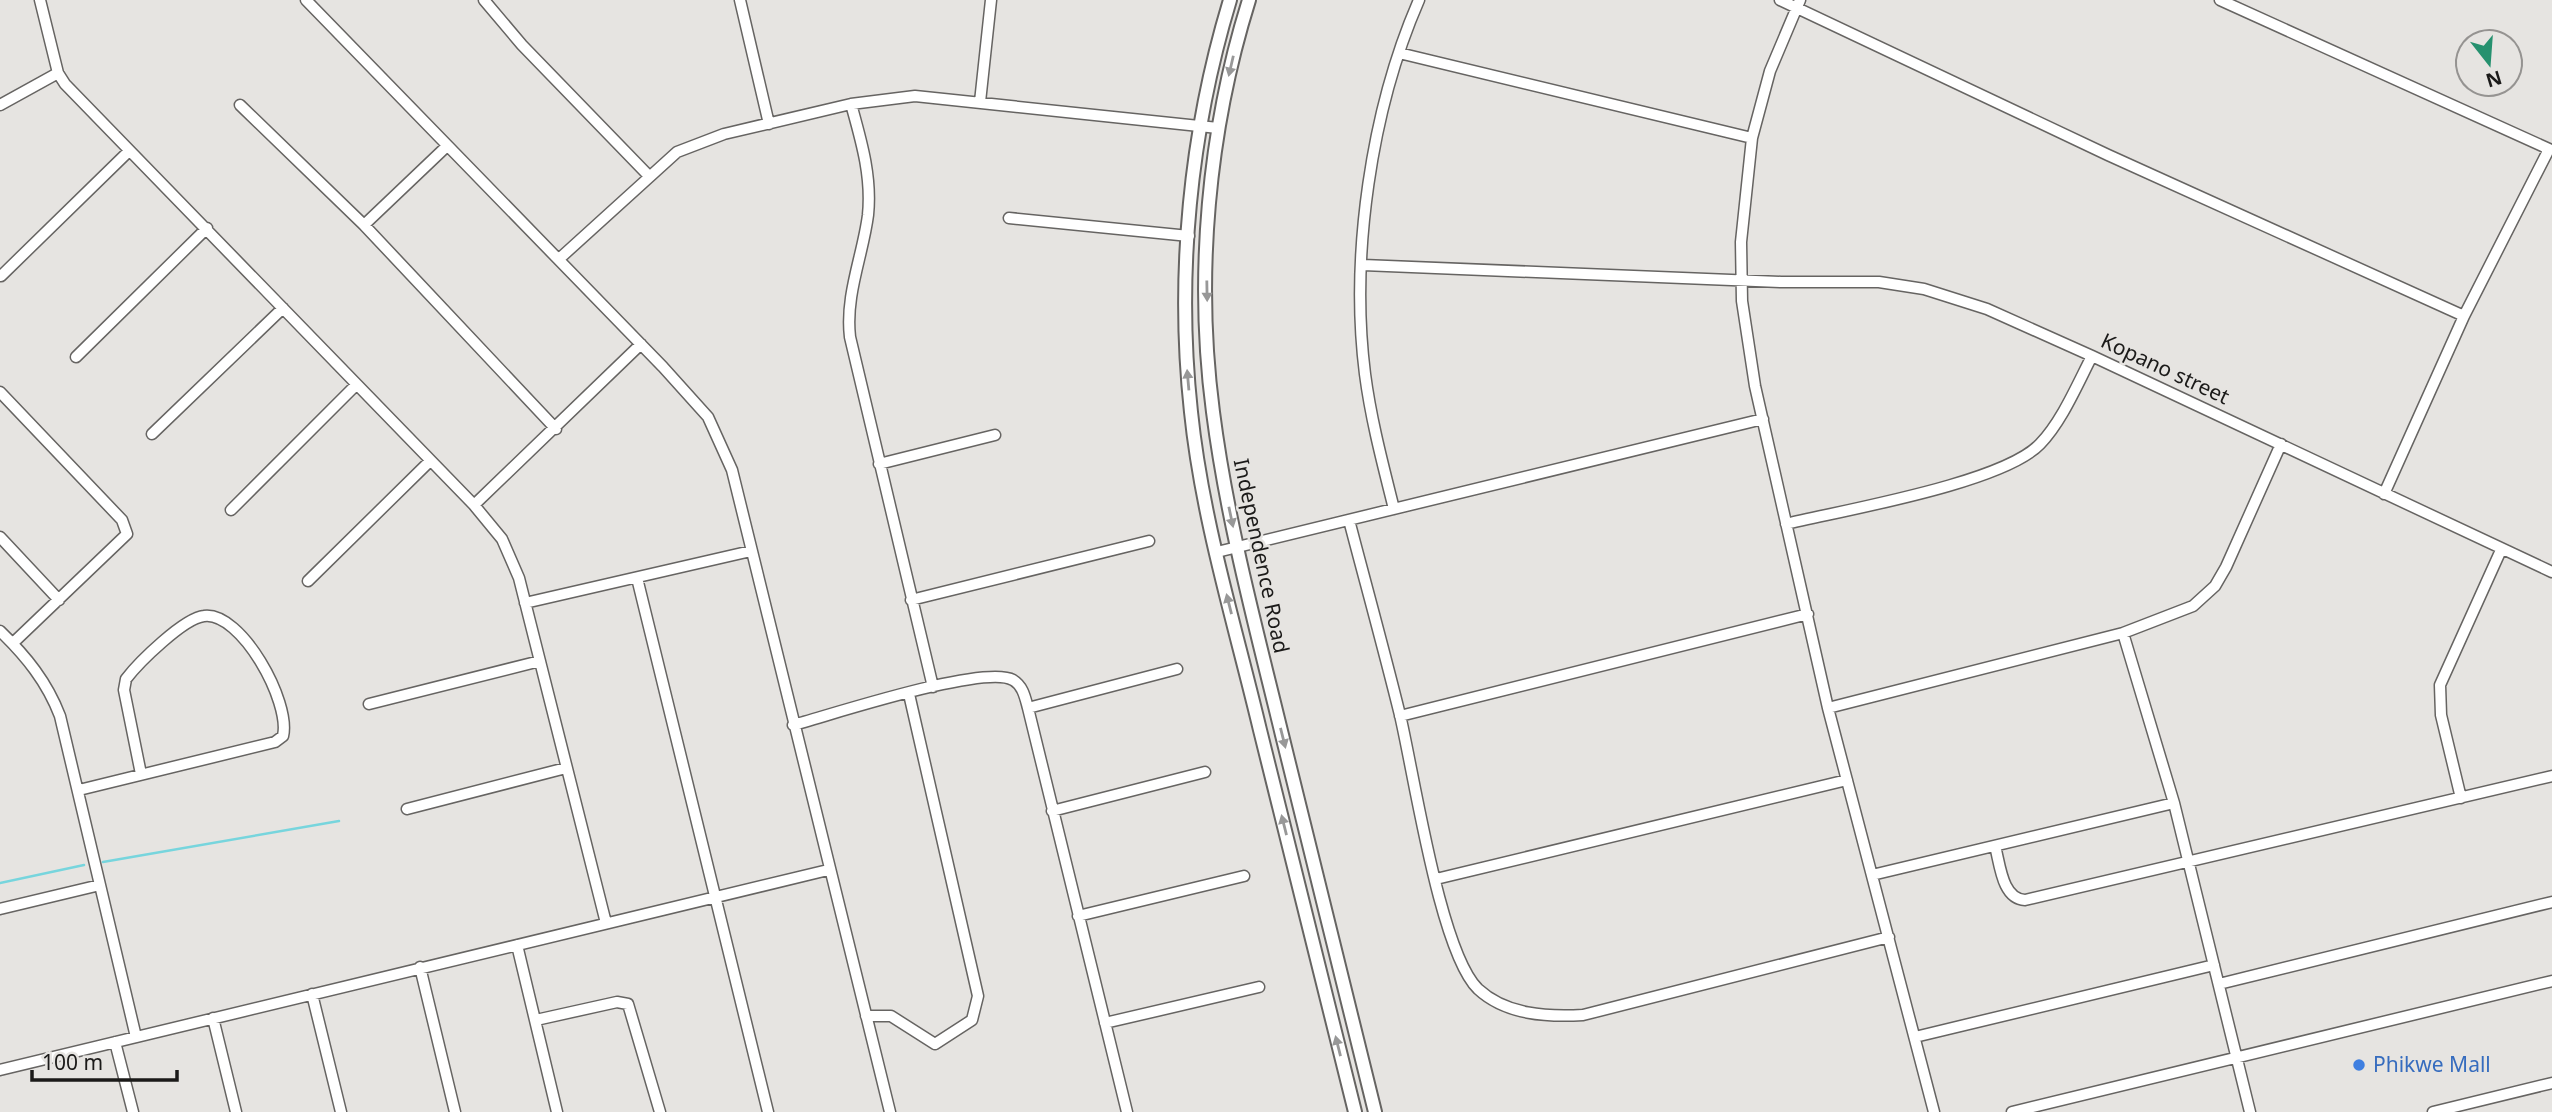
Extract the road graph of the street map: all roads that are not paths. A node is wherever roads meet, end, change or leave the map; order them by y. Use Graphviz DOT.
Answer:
graph roads {
  1 [pos="40,0"];
  2 [pos="306,0"];
  3 [pos="484,0"];
  4 [pos="740,0"];
  5 [pos="990,0"];
  6 [pos="1230,0"];
  7 [pos="1249,0"];
  8 [pos="1419,0"];
  9 [pos="1780,0"];
  10 [pos="2220,0"];
  11 [pos="1798,4"];
  12 [pos="1399,53"];
  13 [pos="58,72"];
  14 [pos="980,102"];
  15 [pos="851,104"];
  16 [pos="0,105"];
  17 [pos="240,105"];
  18 [pos="769,124"];
  19 [pos="1200,126"];
  20 [pos="1218,128"];
  21 [pos="1752,138"];
  22 [pos="447,146"];
  23 [pos="2551,150"];
  24 [pos="128,152"];
  25 [pos="648,175"];
  26 [pos="1009,218"];
  27 [pos="364,225"];
  28 [pos="207,228"];
  29 [pos="1188,236"];
  30 [pos="559,259"];
  31 [pos="1363,265"];
  32 [pos="1,276"];
  33 [pos="1741,279"];
  34 [pos="283,308"];
  35 [pos="2464,316"];
  36 [pos="641,344"];
  37 [pos="2092,356"];
  38 [pos="76,357"];
  39 [pos="356,385"];
  40 [pos="0,392"];
  41 [pos="1763,419"];
  42 [pos="556,429"];
  43 [pos="152,434"];
  44 [pos="995,435"];
  45 [pos="2281,444"];
  46 [pos="430,461"];
  47 [pos="879,464"];
  48 [pos="2384,494"];
  49 [pos="474,505"];
  50 [pos="1394,509"];
  51 [pos="231,510"];
  52 [pos="1349,520"];
  53 [pos="1786,524"];
  54 [pos="0,537"];
  55 [pos="1149,541"];
  56 [pos="1237,547"];
  57 [pos="2501,550"];
  58 [pos="751,551"];
  59 [pos="1217,552"];
  60 [pos="2552,572"];
  61 [pos="636,578"];
  62 [pos="308,581"];
  63 [pos="59,600"];
  64 [pos="911,600"];
  65 [pos="525,603"];
  66 [pos="1808,614"];
  67 [pos="0,631"];
  68 [pos="2123,633"];
  69 [pos="13,643"];
  70 [pos="540,661"];
  71 [pos="1177,669"];
  72 [pos="933,687"];
  73 [pos="908,694"];
  74 [pos="369,704"];
  75 [pos="1028,708"];
  76 [pos="1828,708"];
  77 [pos="1400,716"];
  78 [pos="793,725"];
  79 [pos="566,768"];
  80 [pos="1205,772"];
  81 [pos="141,774"];
  82 [pos="2552,776"];
  83 [pos="1847,780"];
  84 [pos="79,790"];
  85 [pos="2461,798"];
  86 [pos="2174,803"];
  87 [pos="408,809"];
  88 [pos="1052,811"];
  89 [pos="1995,846"];
  90 [pos="2189,864"];
  91 [pos="828,870"];
  92 [pos="1872,875"];
  93 [pos="1244,876"];
  94 [pos="1436,879"];
  95 [pos="100,885"];
  96 [pos="716,896"];
  97 [pos="2552,902"];
  98 [pos="0,909"];
  99 [pos="1078,916"];
  100 [pos="606,923"];
  101 [pos="1889,937"];
  102 [pos="517,944"];
  103 [pos="2214,965"];
  104 [pos="420,967"];
  105 [pos="2552,981"];
  106 [pos="2218,984"];
  107 [pos="1259,988"];
  108 [pos="312,994"];
  109 [pos="866,1016"];
  110 [pos="213,1018"];
  111 [pos="536,1020"];
  112 [pos="1105,1023"];
  113 [pos="136,1037"];
  114 [pos="1915,1037"];
  115 [pos="115,1042"];
  116 [pos="2237,1059"];
  117 [pos="0,1070"];
  118 [pos="2552,1083"];
  119 [pos="133,1112"];
  120 [pos="236,1112"];
  121 [pos="341,1112"];
  122 [pos="455,1112"];
  123 [pos="557,1112"];
  124 [pos="660,1112"];
  125 [pos="768,1112"];
  126 [pos="890,1112"];
  127 [pos="1127,1112"];
  128 [pos="1354,1112"];
  129 [pos="1375,1112"];
  130 [pos="1934,1112"];
  131 [pos="2012,1112"];
  132 [pos="2250,1112"];
  133 [pos="2433,1112"];
  1 -- 13 [label="street"];
  2 -- 22 [label="street"];
  3 -- 25 [label="street"];
  4 -- 18 [label="street"];
  5 -- 14 [label="street"];
  6 -- 19 [label="main road, Independence Road"];
  7 -- 20 [label="main road, Independence Road, one-way"];
  8 -- 12 [label="street"];
  9 -- 11 [label="street"];
  10 -- 23 [label="street"];
  11 -- 21 [label="street"];
  11 -- 35 [label="street"];
  12 -- 21 [label="street"];
  12 -- 31 [label="street"];
  13 -- 16 [label="street"];
  13 -- 24 [label="street"];
  14 -- 15 [label="street"];
  14 -- 19 [label="street"];
  15 -- 18 [label="street"];
  15 -- 47 [label="street"];
  17 -- 27 [label="street"];
  18 -- 25 [label="street"];
  19 -- 20 [label="street"];
  19 -- 29 [label="main road, Independence Road"];
  20 -- 56 [label="main road, Independence Road, one-way"];
  21 -- 33 [label="street"];
  22 -- 27 [label="street"];
  22 -- 30 [label="street"];
  23 -- 35 [label="street"];
  24 -- 28 [label="street"];
  24 -- 32 [label="street"];
  25 -- 30 [label="street"];
  26 -- 29 [label="street"];
  27 -- 42 [label="street"];
  28 -- 34 [label="street"];
  28 -- 38 [label="street"];
  59 -- 29 [label="main road, Independence Road, one-way"];
  30 -- 36 [label="street"];
  31 -- 33 [label="street, Kopano street"];
  31 -- 50 [label="street"];
  33 -- 37 [label="street, Kopano street"];
  33 -- 41 [label="street"];
  34 -- 39 [label="street"];
  34 -- 43 [label="street"];
  35 -- 48 [label="street"];
  36 -- 42 [label="street"];
  36 -- 58 [label="street"];
  37 -- 45 [label="street, Kopano street"];
  37 -- 53 [label="street"];
  39 -- 46 [label="street"];
  39 -- 51 [label="street"];
  40 -- 63 [label="street"];
  41 -- 50 [label="street"];
  41 -- 53 [label="street"];
  42 -- 49 [label="street"];
  44 -- 47 [label="street"];
  45 -- 48 [label="street, Kopano street"];
  45 -- 68 [label="street"];
  46 -- 49 [label="street"];
  46 -- 62 [label="street"];
  47 -- 64 [label="street"];
  48 -- 57 [label="street, Kopano street"];
  49 -- 65 [label="street"];
  50 -- 52 [label="street"];
  52 -- 56 [label="street"];
  52 -- 77 [label="street"];
  53 -- 66 [label="street"];
  54 -- 63 [label="street"];
  55 -- 64 [label="street"];
  56 -- 59 [label="street"];
  56 -- 129 [label="main road, Independence Road, one-way"];
  57 -- 60 [label="street, Kopano street"];
  57 -- 85 [label="street"];
  58 -- 61 [label="street"];
  58 -- 78 [label="street"];
  128 -- 59 [label="main road, Independence Road, one-way"];
  61 -- 65 [label="street"];
  61 -- 96 [label="street"];
  63 -- 69 [label="street"];
  64 -- 72 [label="street"];
  65 -- 70 [label="street"];
  66 -- 76 [label="street"];
  66 -- 77 [label="street"];
  67 -- 69 [label="street"];
  68 -- 76 [label="street"];
  68 -- 86 [label="street"];
  69 -- 84 [label="street"];
  70 -- 74 [label="street"];
  70 -- 79 [label="street"];
  71 -- 75 [label="street"];
  72 -- 73 [label="street"];
  72 -- 75 [label="street"];
  73 -- 78 [label="street"];
  73 -- 109 [label="street"];
  75 -- 88 [label="street"];
  76 -- 83 [label="street"];
  77 -- 94 [label="street"];
  78 -- 91 [label="street"];
  79 -- 87 [label="street"];
  79 -- 100 [label="street"];
  80 -- 88 [label="street"];
  81 -- 81 [label="street"];
  81 -- 84 [label="street"];
  82 -- 85 [label="street"];
  83 -- 92 [label="street"];
  83 -- 94 [label="street"];
  84 -- 95 [label="street"];
  85 -- 90 [label="street"];
  86 -- 89 [label="street"];
  86 -- 90 [label="street"];
  88 -- 99 [label="street"];
  89 -- 90 [label="street"];
  89 -- 92 [label="street"];
  90 -- 103 [label="street"];
  91 -- 96 [label="street"];
  91 -- 109 [label="street"];
  92 -- 101 [label="street"];
  93 -- 99 [label="street"];
  94 -- 101 [label="street"];
  95 -- 98 [label="street"];
  95 -- 113 [label="street"];
  96 -- 100 [label="street"];
  96 -- 125 [label="street"];
  97 -- 106 [label="street"];
  99 -- 112 [label="street"];
  100 -- 102 [label="street"];
  101 -- 114 [label="street"];
  102 -- 104 [label="street"];
  102 -- 111 [label="street"];
  103 -- 106 [label="street"];
  103 -- 114 [label="street"];
  104 -- 108 [label="street"];
  104 -- 122 [label="street"];
  105 -- 116 [label="street"];
  106 -- 116 [label="street"];
  107 -- 112 [label="street"];
  108 -- 110 [label="street"];
  108 -- 121 [label="street"];
  109 -- 126 [label="street"];
  110 -- 113 [label="street"];
  110 -- 120 [label="street"];
  111 -- 123 [label="street"];
  111 -- 124 [label="street"];
  112 -- 127 [label="street"];
  113 -- 115 [label="street"];
  114 -- 130 [label="street"];
  115 -- 117 [label="street"];
  115 -- 119 [label="street"];
  116 -- 131 [label="street"];
  116 -- 132 [label="street"];
  118 -- 133 [label="street"];
}
